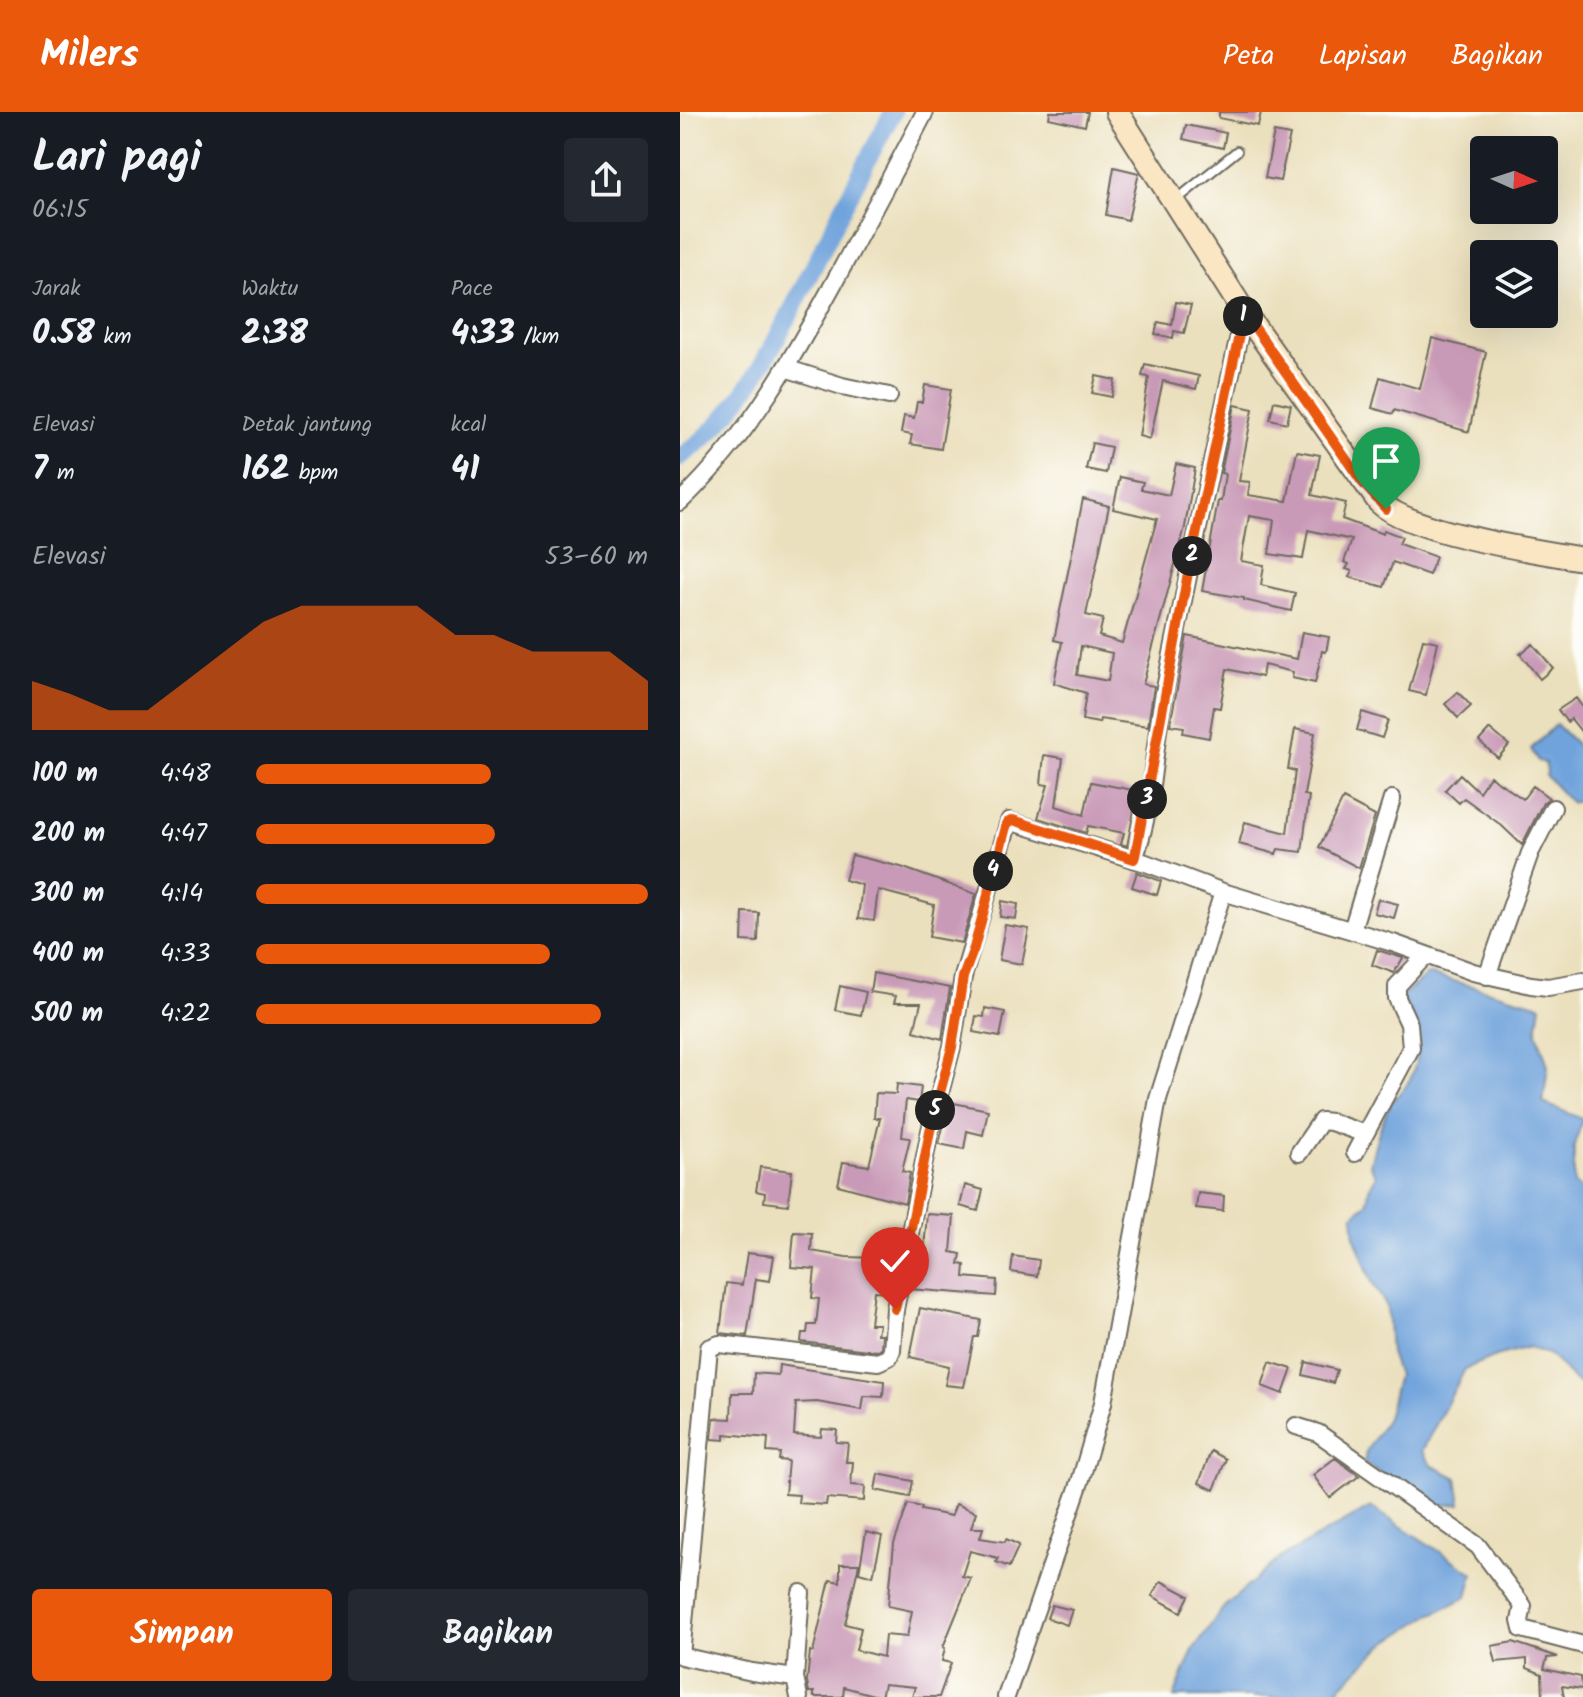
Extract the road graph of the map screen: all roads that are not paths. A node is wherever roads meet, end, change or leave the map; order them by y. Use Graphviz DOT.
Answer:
graph roads {
  1 [pos="925,112"];
  2 [pos="1117,112"];
  3 [pos="1237,151"];
  4 [pos="1175,201"];
  5 [pos="1244,312"];
  6 [pos="785,368"];
  7 [pos="889,396"];
  8 [pos="680,502"];
  9 [pos="1583,559"];
  10 [pos="1392,799"];
  11 [pos="1553,808"];
  12 [pos="1134,859"];
  13 [pos="1223,892"];
  14 [pos="1352,930"];
  15 [pos="1416,964"];
  16 [pos="1487,976"];
  17 [pos="1583,981"];
  18 [pos="1365,1134"];
  19 [pos="1299,1153"];
  20 [pos="1355,1153"];
  21 [pos="1296,1426"];
  22 [pos="801,1593"];
  23 [pos="1583,1645"];
  24 [pos="795,1678"];
  25 [pos="799,1697"];
  26 [pos="1006,1697"];
  1 -- 6 [label="street"];
  2 -- 4 [label="main road"];
  3 -- 4 [label="lane"];
  4 -- 5 [label="main road"];
  5 -- 9 [label="main road"];
  5 -- 12 [label="street"];
  6 -- 7 [label="street"];
  6 -- 8 [label="street"];
  10 -- 14 [label="street"];
  11 -- 16 [label="street"];
  12 -- 13 [label="street"];
  12 -- 24 [label="street"];
  13 -- 14 [label="street"];
  13 -- 26 [label="street"];
  14 -- 15 [label="street"];
  15 -- 16 [label="street"];
  15 -- 18 [label="street"];
  16 -- 17 [label="street"];
  18 -- 19 [label="street"];
  18 -- 20 [label="street"];
  21 -- 23 [label="street"];
  22 -- 24 [label="street"];
  24 -- 25 [label="street"];
}
